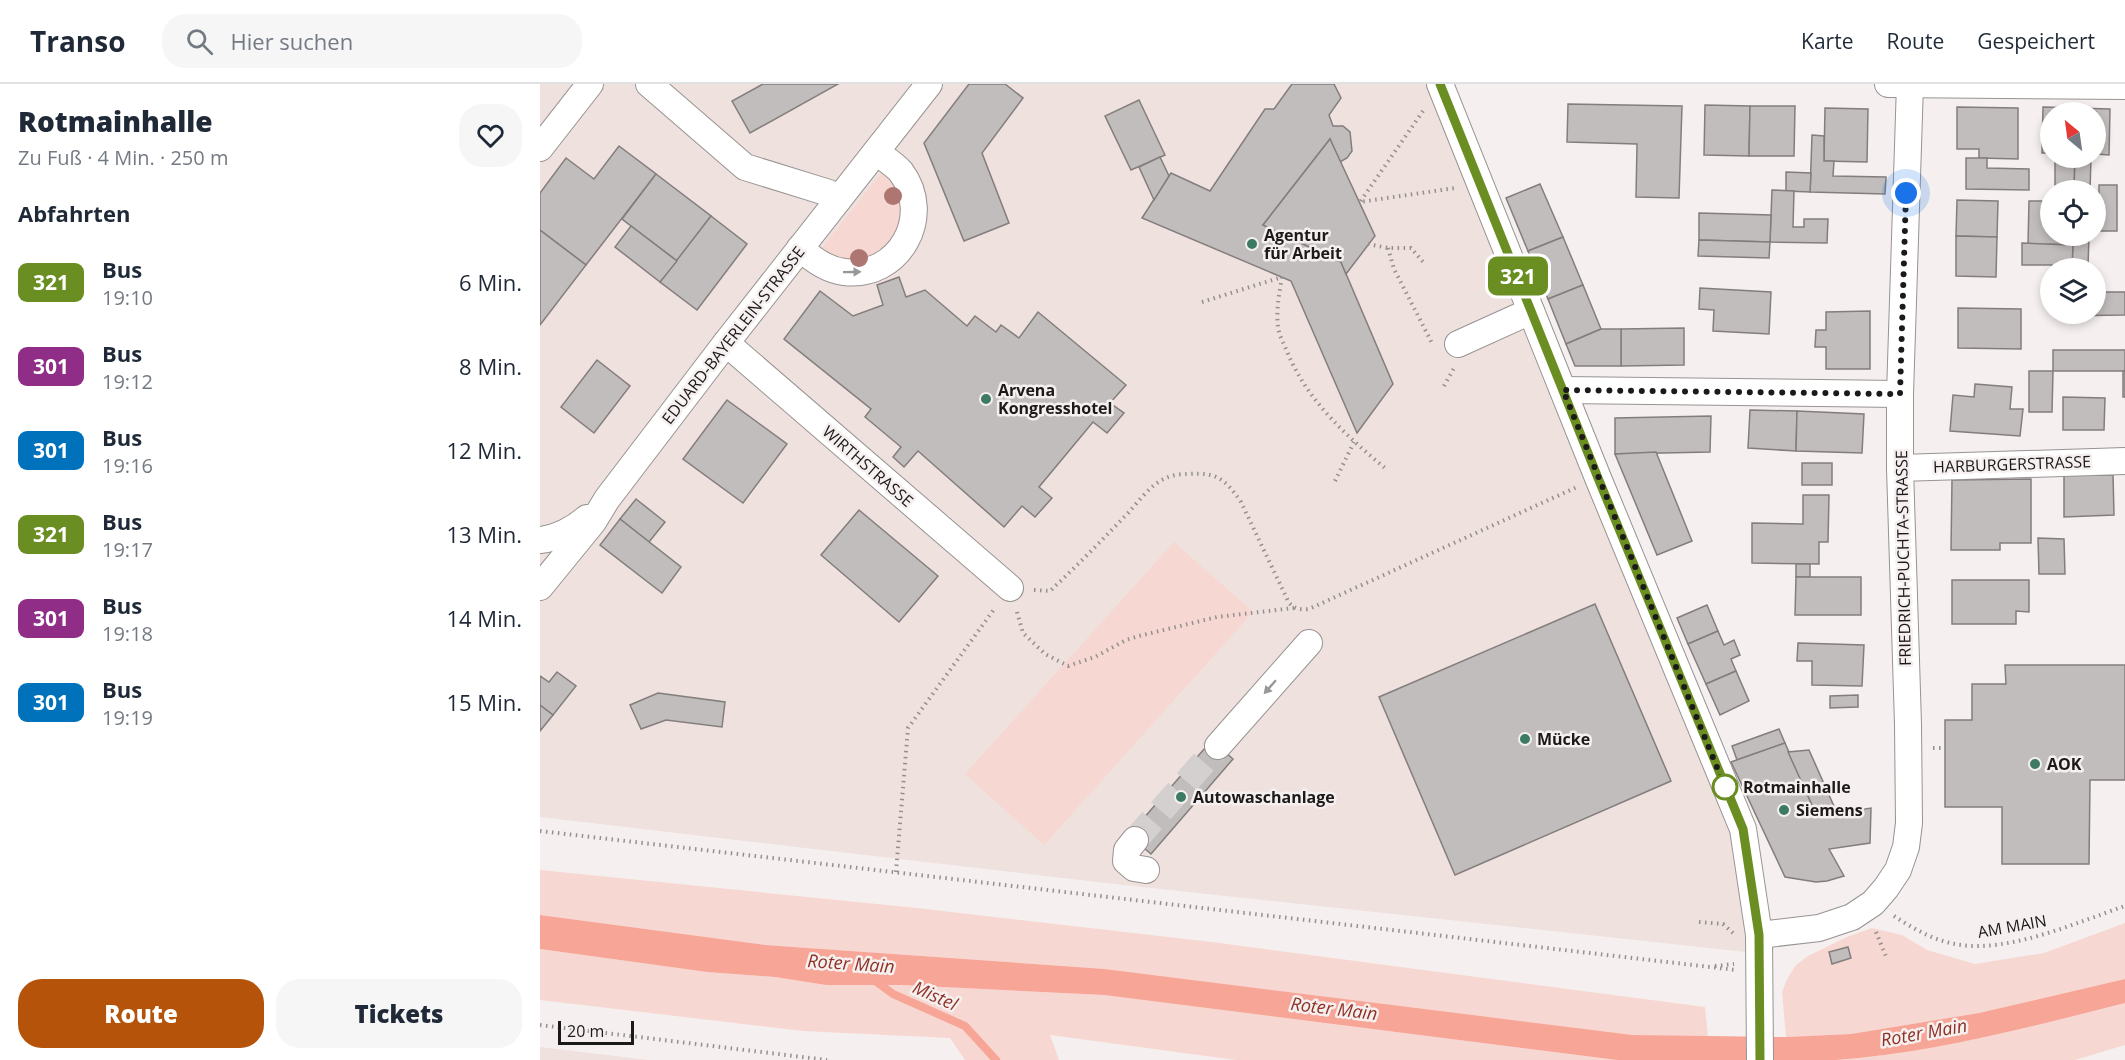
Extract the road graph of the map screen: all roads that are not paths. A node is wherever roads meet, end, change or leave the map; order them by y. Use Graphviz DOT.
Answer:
graph roads {
  1 [pos="590,84"];
  2 [pos="649,84"];
  3 [pos="929,84"];
  4 [pos="1888,84"];
  5 [pos="1910,84"];
  6 [pos="1441,85"];
  7 [pos="2125,86"];
  8 [pos="540,148"];
  9 [pos="876,152"];
  10 [pos="838,200"];
  11 [pos="800,248"];
  12 [pos="1532,310"];
  13 [pos="726,343"];
  14 [pos="1451,354"];
  15 [pos="1563,390"];
  16 [pos="1900,394"];
  17 [pos="2125,461"];
  18 [pos="1900,468"];
  19 [pos="608,499"];
  20 [pos="540,540"];
  21 [pos="540,587"];
  22 [pos="1010,588"];
  23 [pos="1309,643"];
  24 [pos="1218,746"];
  25 [pos="1135,840"];
  26 [pos="1146,870"];
  27 [pos="1759,935"];
  28 [pos="1760,1060"];
  1 -- 8 [label="street"];
  2 -- 10 [label="street"];
  3 -- 9 [label="street, EDUARD-BAYERLEIN-STRASSE"];
  4 -- 5 [label="street"];
  5 -- 7 [label="street"];
  5 -- 16 [label="street, FRIEDRICH-PUCHTA-STRASSE"];
  6 -- 12 [label="street"];
  9 -- 10 [label="street, EDUARD-BAYERLEIN-STRASSE"];
  11 -- 9 [label="street, one-way"];
  10 -- 11 [label="street, EDUARD-BAYERLEIN-STRASSE"];
  11 -- 13 [label="street, EDUARD-BAYERLEIN-STRASSE"];
  12 -- 14 [label="street"];
  12 -- 15 [label="street"];
  13 -- 19 [label="street, EDUARD-BAYERLEIN-STRASSE"];
  13 -- 22 [label="street, WIRTHSTRASSE"];
  15 -- 16 [label="street"];
  15 -- 27 [label="street"];
  16 -- 18 [label="street, FRIEDRICH-PUCHTA-STRASSE"];
  17 -- 18 [label="street, HARBURGERSTRASSE"];
  18 -- 27 [label="street, FRIEDRICH-PUCHTA-STRASSE"];
  19 -- 20 [label="street"];
  19 -- 21 [label="street, EDUARD-BAYERLEIN-STRASSE"];
  23 -- 24 [label="street, one-way"];
  25 -- 26 [label="street"];
  27 -- 28 [label="street"];
}
